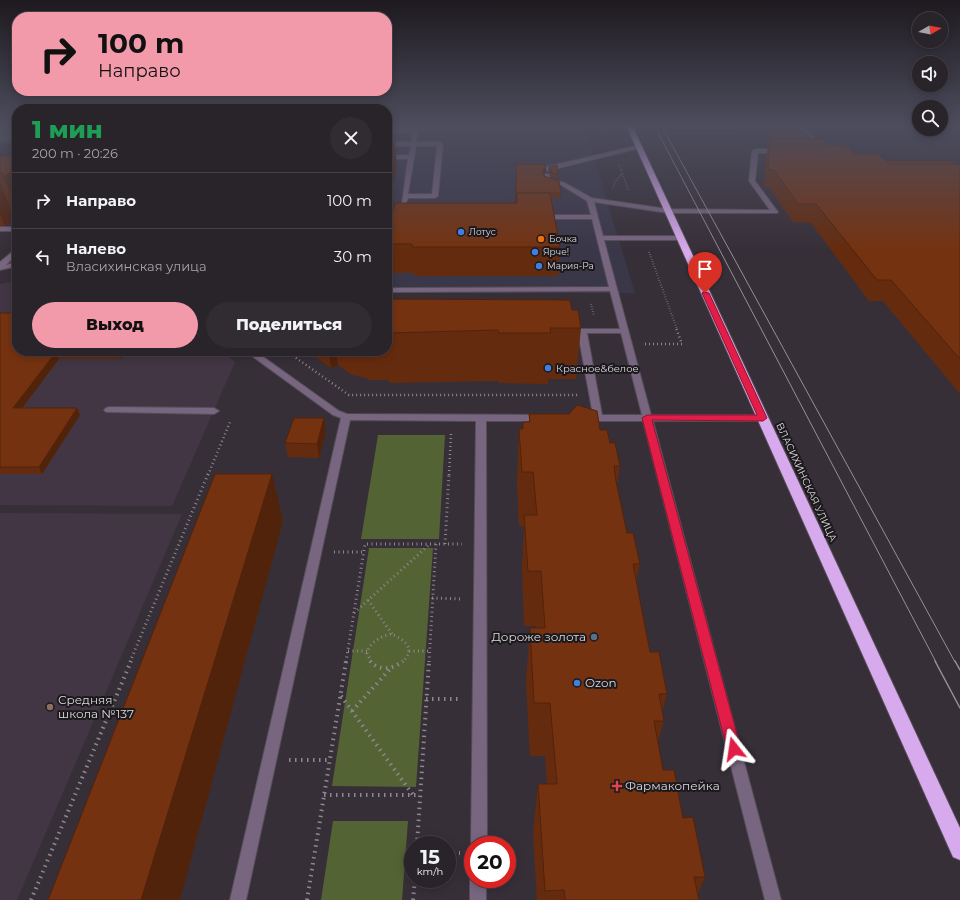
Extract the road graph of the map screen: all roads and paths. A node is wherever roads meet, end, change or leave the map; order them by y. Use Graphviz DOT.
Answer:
graph roads {
  1 [pos="409,167"];
  2 [pos="438,167"];
  3 [pos="550,167"];
  4 [pos="620,167"];
  5 [pos="648,167"];
  6 [pos="753,167"];
  7 [pos="405,196"];
  8 [pos="590,200"];
  9 [pos="635,206"];
  10 [pos="402,210"];
  11 [pos="668,211"];
  12 [pos="0,214"];
  13 [pos="12,214"];
  14 [pos="532,217"];
  15 [pos="594,217"];
  16 [pos="0,229"];
  17 [pos="12,229"];
  18 [pos="600,238"];
  19 [pos="644,238"];
  20 [pos="679,238"];
  21 [pos="12,255"];
  22 [pos="12,265"];
  23 [pos="0,267"];
  24 [pos="588,289"];
  25 [pos="613,289"];
  26 [pos="392,291"];
  27 [pos="594,316"];
  28 [pos="560,331"];
  29 [pos="578,331"];
  30 [pos="597,331"];
  31 [pos="624,331"];
  32 [pos="628,344"];
  33 [pos="256,356"];
  34 [pos="293,356"];
  35 [pos="594,395"];
  36 [pos="109,410"];
  37 [pos="214,411"];
  38 [pos="346,417"];
  39 [pos="481,418"];
  40 [pos="551,418"];
  41 [pos="575,418"];
  42 [pos="598,418"];
  43 [pos="647,418"];
  44 [pos="763,418"];
  45 [pos="230,422"];
  46 [pos="450,433"];
  47 [pos="431,544"];
  48 [pos="436,544"];
  49 [pos="445,544"];
  50 [pos="480,544"];
  51 [pos="316,552"];
  52 [pos="364,552"];
  53 [pos="432,598"];
  54 [pos="480,599"];
  55 [pos="368,600"];
  56 [pos="354,613"];
  57 [pos="393,634"];
  58 [pos="348,651"];
  59 [pos="368,651"];
  60 [pos="409,651"];
  61 [pos="429,651"];
  62 [pos="391,668"];
  63 [pos="340,696"];
  64 [pos="426,699"];
  65 [pos="480,699"];
  66 [pos="352,711"];
  67 [pos="269,760"];
  68 [pos="330,760"];
  69 [pos="324,795"];
  70 [pos="412,795"];
  71 [pos="420,795"];
  72 [pos="418,836"];
  73 [pos="479,836"];
  74 [pos="960,850"];
  75 [pos="414,888"];
  76 [pos="478,888"];
  77 [pos="32,900"];
  78 [pos="238,900"];
  79 [pos="308,900"];
  80 [pos="413,900"];
  81 [pos="478,900"];
  82 [pos="773,900"];
  1 -- 7 [label="street"];
  2 -- 7 [label="street"];
  3 -- 8 [label="street"];
  4 -- 9 [label="path"];
  5 -- 11 [label="highway, ВЛАСИХИНСКАЯ УЛИЦА"];
  6 -- 11 [label="street"];
  7 -- 10 [label="street"];
  8 -- 9 [label="street"];
  8 -- 15 [label="street"];
  9 -- 11 [label="street"];
  11 -- 20 [label="highway, ВЛАСИХИНСКАЯ УЛИЦА"];
  12 -- 13 [label="street"];
  14 -- 15 [label="street"];
  15 -- 18 [label="street"];
  16 -- 17 [label="street"];
  18 -- 19 [label="street"];
  18 -- 25 [label="street"];
  19 -- 20 [label="street"];
  19 -- 32 [label="path"];
  20 -- 44 [label="highway, ВЛАСИХИНСКАЯ УЛИЦА"];
  21 -- 23 [label="street"];
  22 -- 23 [label="street"];
  24 -- 25 [label="street"];
  24 -- 26 [label="street"];
  24 -- 27 [label="path"];
  25 -- 31 [label="street"];
  27 -- 29 [label="path"];
  27 -- 30 [label="path"];
  28 -- 29 [label="street"];
  29 -- 30 [label="street"];
  29 -- 35 [label="street"];
  30 -- 31 [label="street"];
  31 -- 32 [label="street"];
  32 -- 43 [label="street"];
  33 -- 38 [label="street"];
  34 -- 35 [label="path"];
  35 -- 42 [label="street"];
  36 -- 37 [label="street"];
  38 -- 39 [label="street"];
  38 -- 51 [label="street"];
  39 -- 40 [label="street"];
  39 -- 50 [label="street"];
  41 -- 42 [label="street"];
  42 -- 43 [label="street"];
  43 -- 44 [label="street"];
  43 -- 82 [label="street"];
  44 -- 74 [label="highway, ВЛАСИХИНСКАЯ УЛИЦА"];
  45 -- 77 [label="path"];
  46 -- 49 [label="path"];
  47 -- 48 [label="path"];
  47 -- 52 [label="path"];
  47 -- 55 [label="path"];
  48 -- 49 [label="path"];
  48 -- 53 [label="path"];
  49 -- 50 [label="path"];
  50 -- 54 [label="street"];
  51 -- 52 [label="path"];
  51 -- 67 [label="street"];
  52 -- 56 [label="path"];
  53 -- 54 [label="path"];
  53 -- 61 [label="path"];
  54 -- 65 [label="street"];
  55 -- 56 [label="path"];
  55 -- 57 [label="path"];
  56 -- 58 [label="path"];
  57 -- 59 [label="path"];
  57 -- 60 [label="path"];
  58 -- 59 [label="path"];
  58 -- 63 [label="path"];
  59 -- 62 [label="path"];
  60 -- 61 [label="path"];
  60 -- 62 [label="path"];
  61 -- 64 [label="path"];
  62 -- 66 [label="path"];
  63 -- 66 [label="path"];
  63 -- 68 [label="path"];
  64 -- 65 [label="path"];
  64 -- 71 [label="path"];
  65 -- 73 [label="street"];
  66 -- 70 [label="path"];
  67 -- 68 [label="path"];
  67 -- 78 [label="street"];
  68 -- 69 [label="path"];
  69 -- 70 [label="path"];
  69 -- 79 [label="path"];
  70 -- 71 [label="path"];
  71 -- 72 [label="path"];
  75 -- 80 [label="path"];
  76 -- 81 [label="street"];
}
